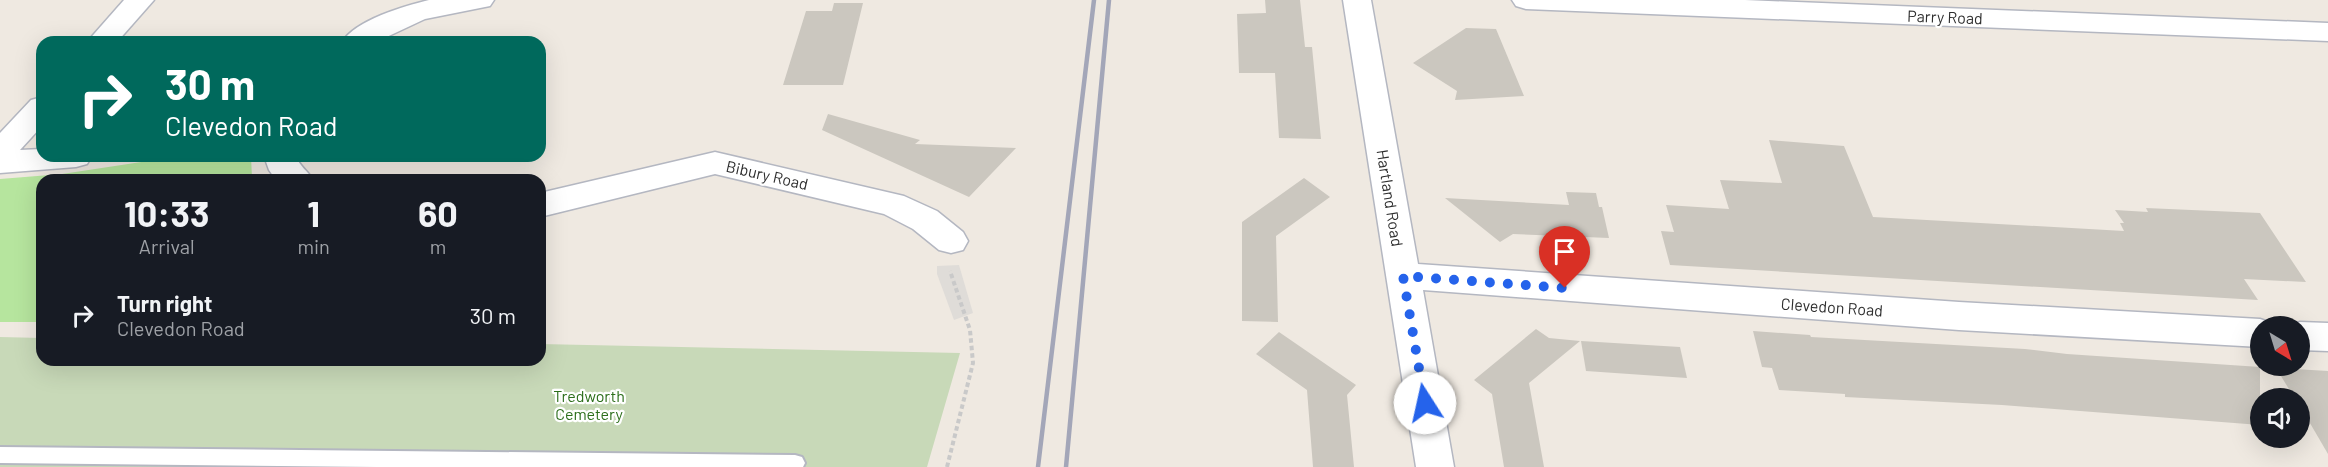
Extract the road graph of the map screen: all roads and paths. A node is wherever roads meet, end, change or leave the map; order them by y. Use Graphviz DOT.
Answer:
graph roads {
  1 [pos="140,0"];
  2 [pos="480,0"];
  3 [pos="1358,0"];
  4 [pos="1526,0"];
  5 [pos="2328,32"];
  6 [pos="107,36"];
  7 [pos="364,36"];
  8 [pos="36,113"];
  9 [pos="0,152"];
  10 [pos="36,160"];
  11 [pos="0,162"];
  12 [pos="546,205"];
  13 [pos="951,241"];
  14 [pos="1403,276"];
  15 [pos="2250,332"];
  16 [pos="2310,336"];
  17 [pos="2328,337"];
  18 [pos="0,455"];
  19 [pos="795,463"];
  20 [pos="947,467"];
  21 [pos="1435,467"];
  1 -- 6 [label="street"];
  2 -- 7 [label="street"];
  3 -- 14 [label="street, Hartland Road"];
  4 -- 5 [label="street, Parry Road"];
  8 -- 9 [label="street"];
  10 -- 11 [label="street"];
  12 -- 13 [label="street, Bibury Road"];
  13 -- 20 [label="path"];
  14 -- 15 [label="street, Clevedon Road"];
  14 -- 21 [label="street, Hartland Road"];
  16 -- 17 [label="street"];
  18 -- 19 [label="lane"];
}
